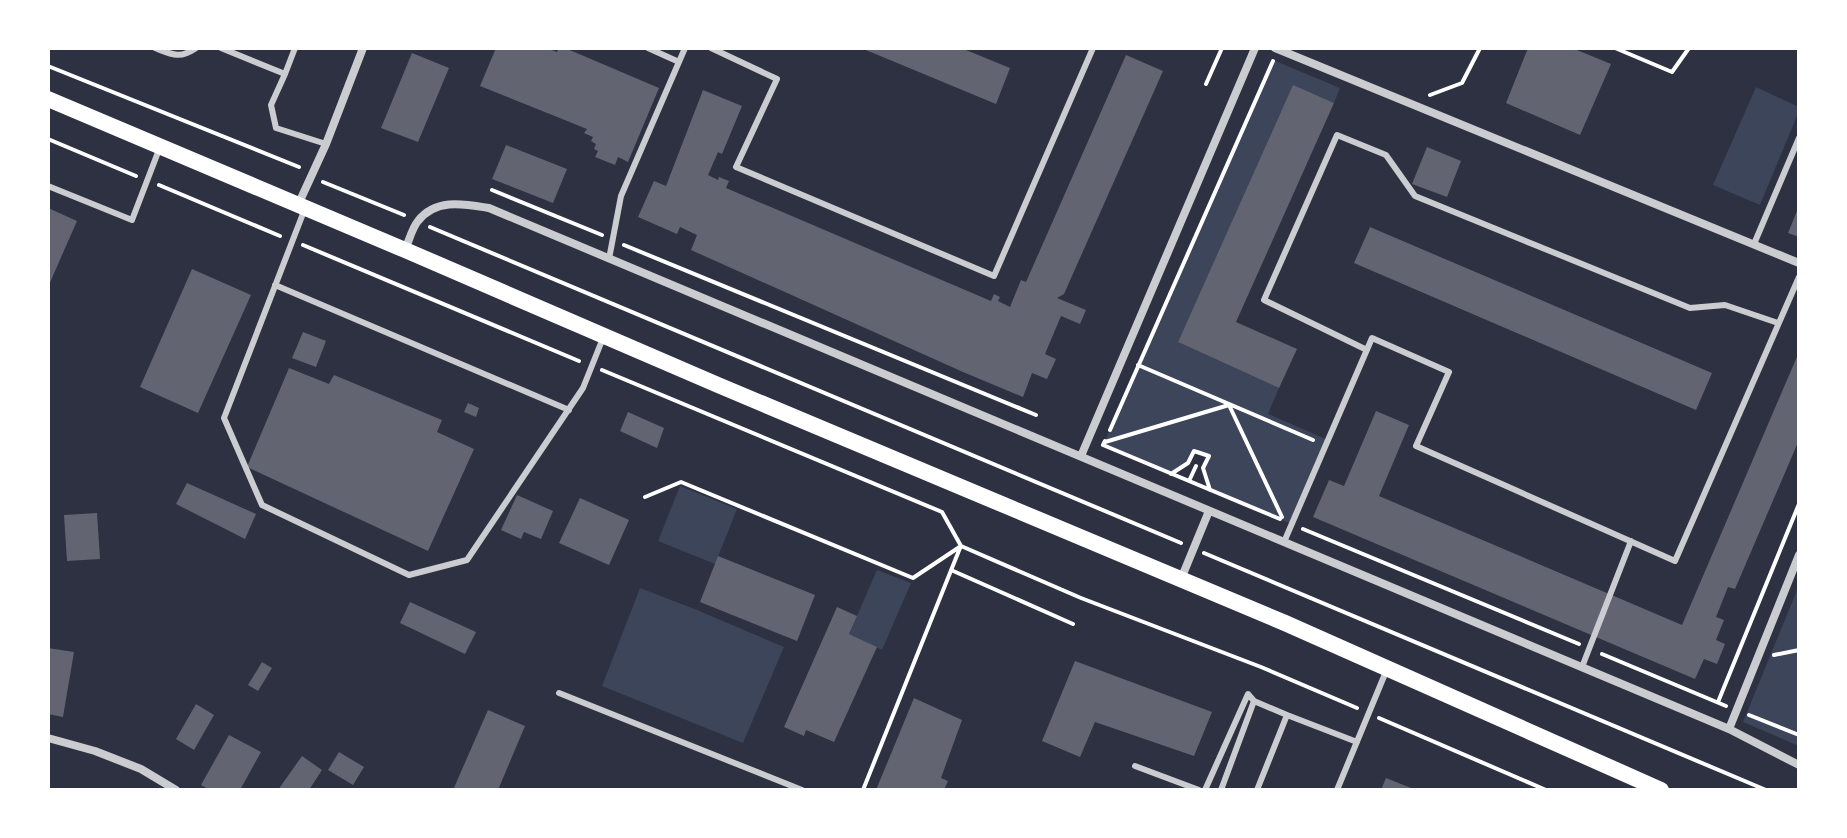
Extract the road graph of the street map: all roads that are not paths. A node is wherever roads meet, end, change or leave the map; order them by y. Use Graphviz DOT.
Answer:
graph roads {
  1 [pos="155,48"];
  2 [pos="196,48"];
  3 [pos="221,48"];
  4 [pos="295,48"];
  5 [pos="363,48"];
  6 [pos="648,48"];
  7 [pos="685,48"];
  8 [pos="711,48"];
  9 [pos="1093,48"];
  10 [pos="1255,48"];
  11 [pos="1275,48"];
  12 [pos="679,62"];
  13 [pos="285,74"];
  14 [pos="48,99"];
  15 [pos="1799,138"];
  16 [pos="326,144"];
  17 [pos="160,147"];
  18 [pos="48,186"];
  19 [pos="302,206"];
  20 [pos="1754,244"];
  21 [pos="405,250"];
  22 [pos="609,259"];
  23 [pos="1799,263"];
  24 [pos="1799,277"];
  25 [pos="275,285"];
  26 [pos="1778,323"];
  27 [pos="604,336"];
  28 [pos="1367,350"];
  29 [pos="569,410"];
  30 [pos="1081,456"];
  31 [pos="1209,511"];
  32 [pos="1631,541"];
  33 [pos="1284,542"];
  34 [pos="1799,555"];
  35 [pos="1181,579"];
  36 [pos="1582,667"];
  37 [pos="1387,669"];
  38 [pos="559,693"];
  39 [pos="1254,701"];
  40 [pos="1287,715"];
  41 [pos="1729,729"];
  42 [pos="48,738"];
  43 [pos="1357,742"];
  44 [pos="1799,765"];
  45 [pos="1135,766"];
  46 [pos="176,790"];
  47 [pos="802,790"];
  48 [pos="1202,790"];
  49 [pos="1221,790"];
  50 [pos="1257,790"];
  51 [pos="1337,790"];
  52 [pos="1661,790"];
  1 -- 2 [label="lane"];
  3 -- 13 [label="lane"];
  4 -- 13 [label="lane"];
  5 -- 16 [label="street"];
  6 -- 12 [label="lane"];
  7 -- 12 [label="lane"];
  8 -- 9 [label="lane"];
  10 -- 30 [label="street"];
  11 -- 20 [label="street"];
  12 -- 22 [label="lane"];
  13 -- 16 [label="lane"];
  14 -- 17 [label="main road"];
  15 -- 20 [label="lane"];
  16 -- 19 [label="street"];
  17 -- 18 [label="lane"];
  17 -- 19 [label="main road"];
  19 -- 21 [label="main road"];
  19 -- 25 [label="lane"];
  20 -- 23 [label="street"];
  21 -- 22 [label="street"];
  21 -- 27 [label="main road"];
  22 -- 30 [label="street"];
  24 -- 26 [label="lane"];
  25 -- 29 [label="lane"];
  25 -- 29 [label="lane"];
  26 -- 28 [label="lane"];
  26 -- 32 [label="lane"];
  27 -- 29 [label="lane"];
  27 -- 35 [label="main road"];
  28 -- 32 [label="lane"];
  28 -- 33 [label="lane"];
  30 -- 31 [label="street"];
  31 -- 33 [label="street"];
  31 -- 35 [label="street"];
  32 -- 36 [label="lane"];
  33 -- 36 [label="street"];
  34 -- 41 [label="street"];
  35 -- 37 [label="main road"];
  36 -- 41 [label="street"];
  37 -- 43 [label="lane"];
  37 -- 52 [label="main road"];
  38 -- 47 [label="lane"];
  39 -- 40 [label="lane"];
  39 -- 48 [label="lane"];
  39 -- 49 [label="lane"];
  40 -- 43 [label="lane"];
  40 -- 50 [label="lane"];
  41 -- 44 [label="street"];
  42 -- 46 [label="street"];
  43 -- 51 [label="lane"];
  45 -- 48 [label="lane"];
}
